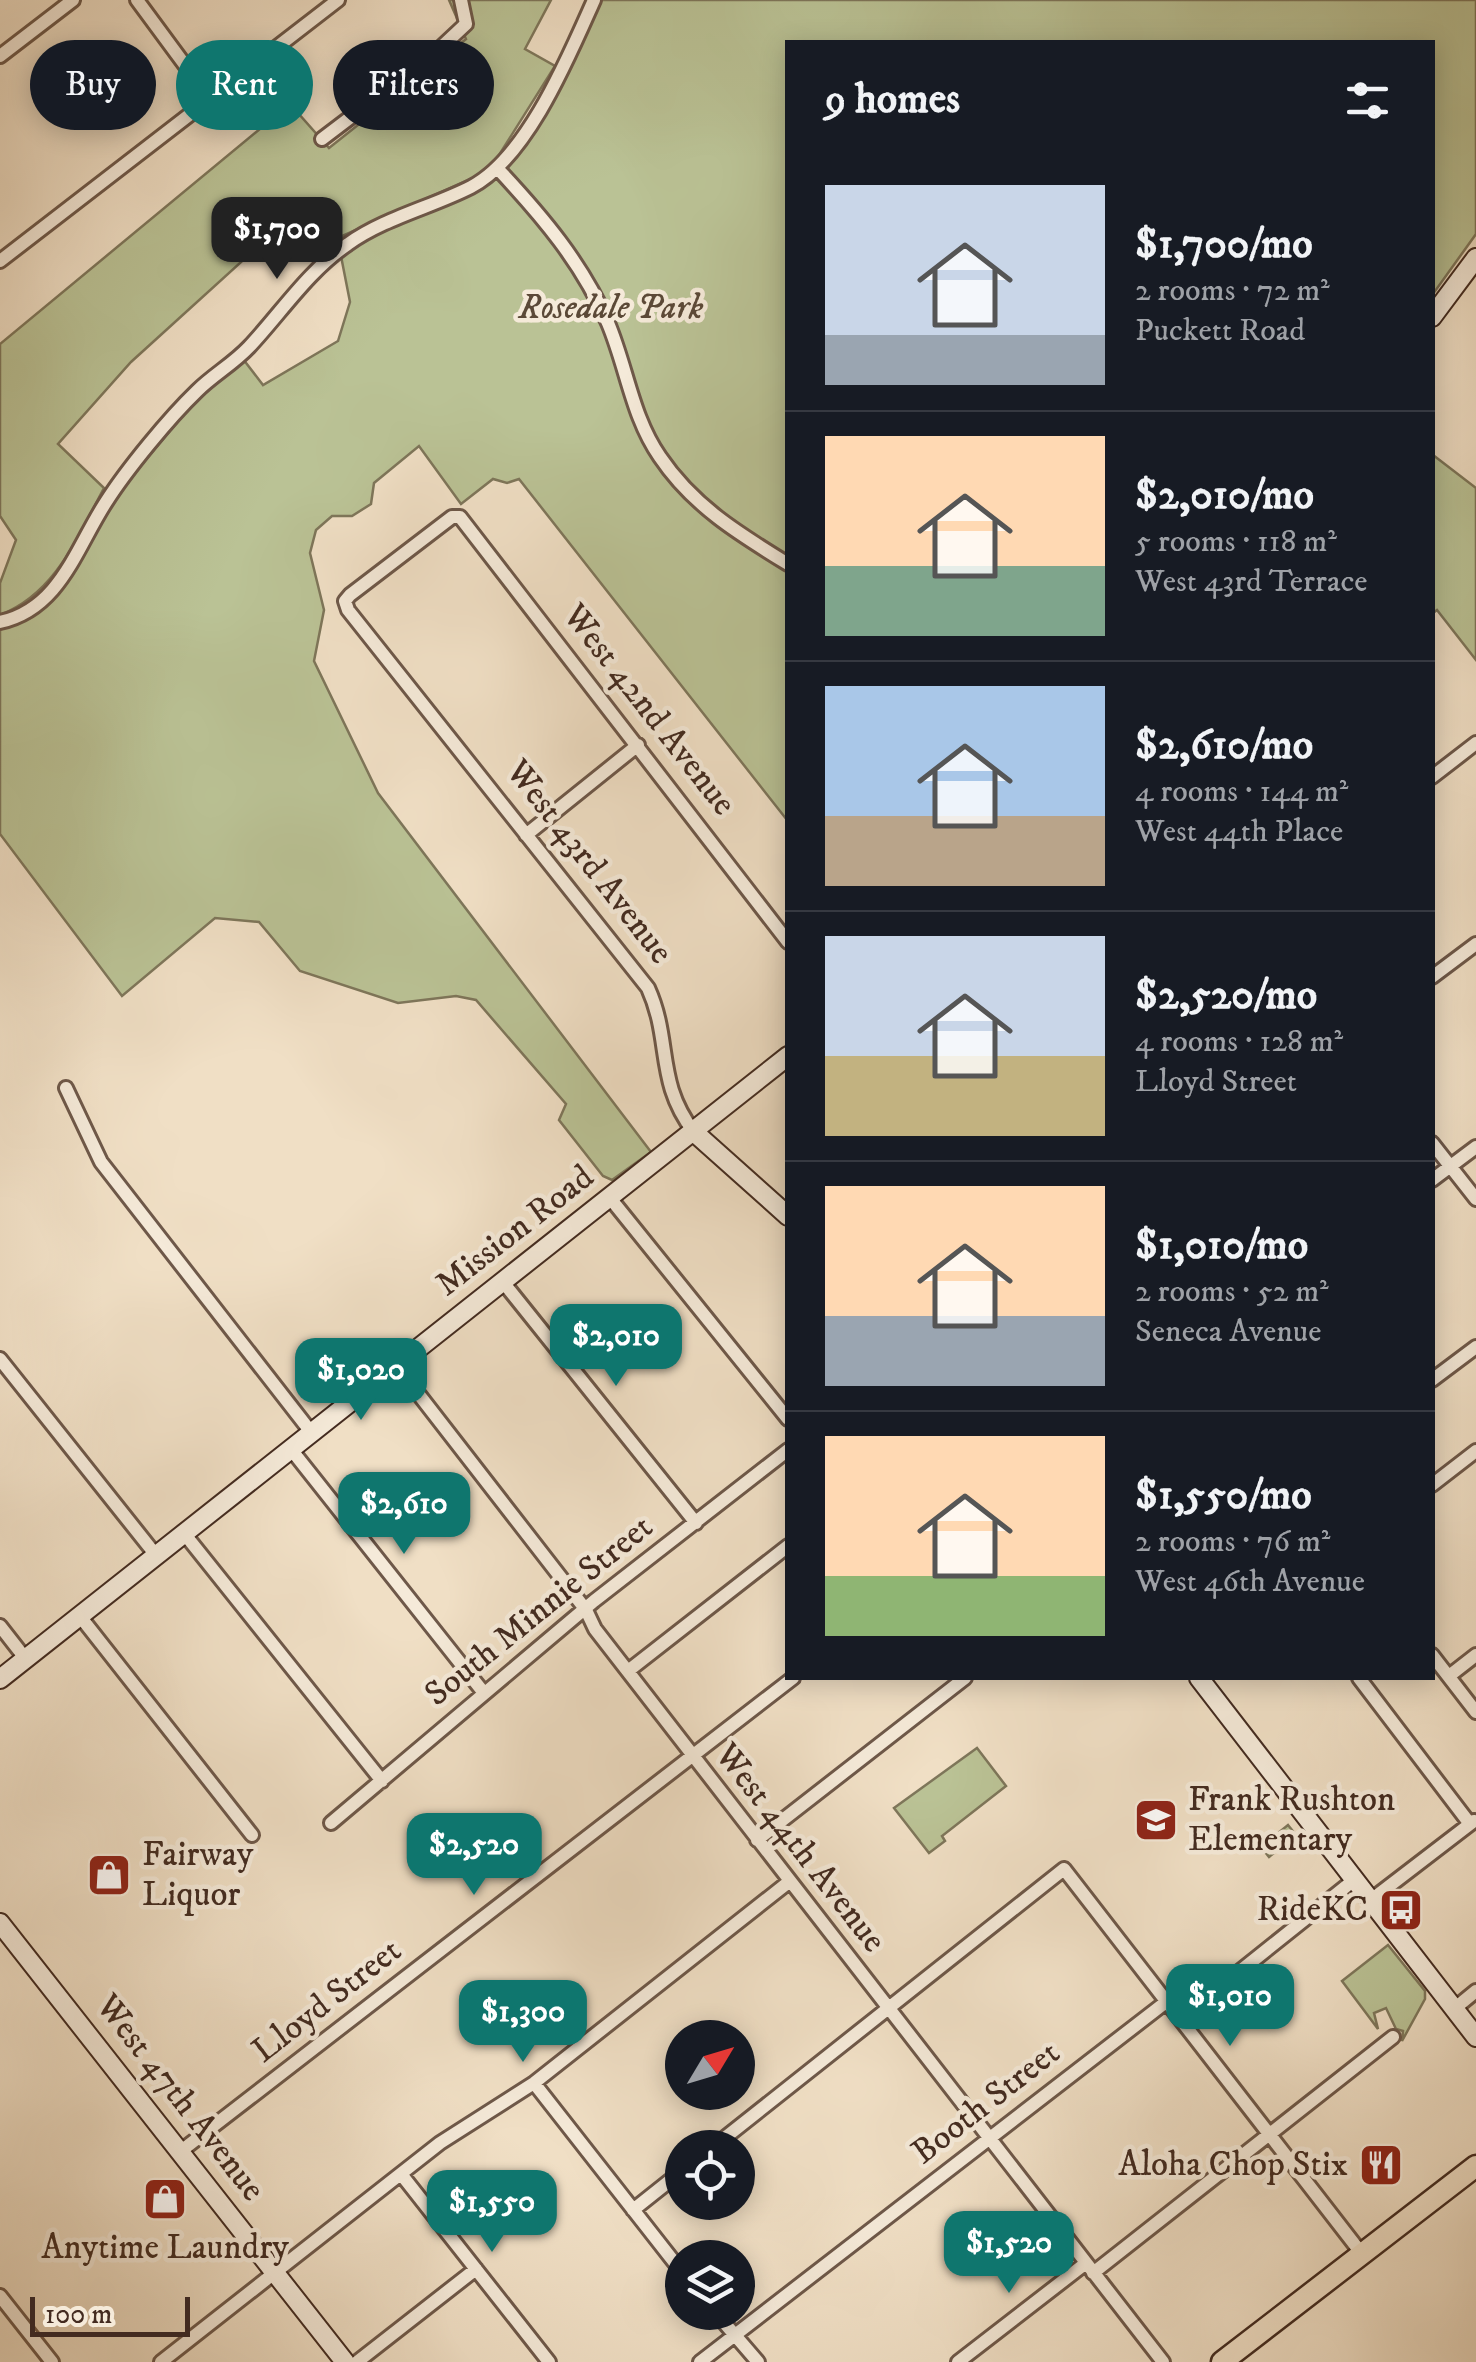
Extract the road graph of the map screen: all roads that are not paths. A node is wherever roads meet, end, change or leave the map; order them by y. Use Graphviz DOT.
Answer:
graph roads {
  1 [pos="73,0"];
  2 [pos="160,0"];
  3 [pos="338,0"];
  4 [pos="461,0"];
  5 [pos="594,0"];
  6 [pos="141,6"];
  7 [pos="286,40"];
  8 [pos="176,53"];
  9 [pos="0,56"];
  10 [pos="176,125"];
  11 [pos="322,139"];
  12 [pos="498,169"];
  13 [pos="1476,258"];
  14 [pos="0,262"];
  15 [pos="1435,313"];
  16 [pos="785,562"];
  17 [pos="344,601"];
  18 [pos="0,622"];
  19 [pos="1476,743"];
  20 [pos="638,745"];
  21 [pos="1435,774"];
  22 [pos="526,835"];
  23 [pos="785,938"];
  24 [pos="1476,944"];
  25 [pos="1435,975"];
  26 [pos="785,1058"];
  27 [pos="66,1088"];
  28 [pos="694,1132"];
  29 [pos="1476,1147"];
  30 [pos="1435,1148"];
  31 [pos="1450,1166"];
  32 [pos="1435,1178"];
  33 [pos="610,1198"];
  34 [pos="1476,1199"];
  35 [pos="785,1213"];
  36 [pos="503,1282"];
  37 [pos="1476,1346"];
  38 [pos="0,1359"];
  39 [pos="396,1365"];
  40 [pos="1435,1378"];
  41 [pos="785,1415"];
  42 [pos="311,1432"];
  43 [pos="290,1448"];
  44 [pos="1476,1451"];
  45 [pos="785,1452"];
  46 [pos="1435,1483"];
  47 [pos="696,1522"];
  48 [pos="182,1532"];
  49 [pos="785,1548"];
  50 [pos="155,1554"];
  51 [pos="586,1610"];
  52 [pos="79,1615"];
  53 [pos="0,1626"];
  54 [pos="1476,1655"];
  55 [pos="25,1658"];
  56 [pos="1435,1659"];
  57 [pos="628,1671"];
  58 [pos="1449,1676"];
  59 [pos="0,1679"];
  60 [pos="790,1680"];
  61 [pos="963,1680"];
  62 [pos="1201,1680"];
  63 [pos="1362,1680"];
  64 [pos="484,1693"];
  65 [pos="1476,1712"];
  66 [pos="691,1758"];
  67 [pos="382,1780"];
  68 [pos="1473,1822"];
  69 [pos="331,1823"];
  70 [pos="252,1835"];
  71 [pos="758,1840"];
  72 [pos="1354,1880"];
  73 [pos="790,1881"];
  74 [pos="1371,1900"];
  75 [pos="0,1922"];
  76 [pos="1476,1991"];
  77 [pos="1166,2002"];
  78 [pos="1454,2008"];
  79 [pos="886,2009"];
  80 [pos="1180,2018"];
  81 [pos="1393,2037"];
  82 [pos="1476,2037"];
  83 [pos="534,2083"];
  84 [pos="735,2130"];
  85 [pos="1269,2133"];
  86 [pos="990,2139"];
  87 [pos="181,2151"];
  88 [pos="1476,2166"];
  89 [pos="401,2174"];
  90 [pos="665,2185"];
  91 [pos="634,2210"];
  92 [pos="665,2250"];
  93 [pos="1362,2254"];
  94 [pos="1090,2268"];
  95 [pos="476,2269"];
  96 [pos="275,2273"];
  97 [pos="0,2296"];
  98 [pos="729,2330"];
  99 [pos="734,2336"];
  100 [pos="52,2362"];
  101 [pos="161,2362"];
  102 [pos="345,2362"];
  103 [pos="358,2362"];
  104 [pos="549,2362"];
  105 [pos="700,2362"];
  106 [pos="758,2362"];
  107 [pos="958,2362"];
  108 [pos="1163,2362"];
  109 [pos="1222,2362"];
  1 -- 9 [label="street"];
  2 -- 6 [label="street"];
  3 -- 7 [label="street"];
  4 -- 11 [label="street"];
  5 -- 12 [label="street"];
  6 -- 8 [label="street"];
  10 -- 14 [label="street"];
  12 -- 16 [label="street"];
  12 -- 18 [label="street"];
  13 -- 15 [label="street"];
  17 -- 20 [label="street, West 42nd Avenue"];
  17 -- 22 [label="street, West 43rd Avenue"];
  19 -- 21 [label="street"];
  20 -- 22 [label="street"];
  20 -- 23 [label="street, West 42nd Avenue"];
  22 -- 28 [label="street, West 43rd Avenue"];
  24 -- 25 [label="street"];
  26 -- 28 [label="street, Mission Road"];
  27 -- 42 [label="street"];
  28 -- 33 [label="street, Mission Road"];
  28 -- 35 [label="street, West 43rd Avenue"];
  29 -- 31 [label="street"];
  30 -- 31 [label="street"];
  31 -- 32 [label="street"];
  31 -- 34 [label="street"];
  33 -- 36 [label="street, Mission Road"];
  33 -- 41 [label="street"];
  36 -- 39 [label="street, Mission Road"];
  36 -- 47 [label="street"];
  37 -- 40 [label="street"];
  38 -- 50 [label="street"];
  39 -- 42 [label="street, Mission Road"];
  39 -- 51 [label="street, West 44th Avenue"];
  42 -- 43 [label="street, Mission Road"];
  43 -- 48 [label="street, Mission Road"];
  43 -- 64 [label="street"];
  44 -- 46 [label="street"];
  45 -- 47 [label="street, South Minnie Street"];
  47 -- 51 [label="street, South Minnie Street"];
  48 -- 50 [label="street, Mission Road"];
  48 -- 67 [label="street"];
  49 -- 57 [label="street"];
  50 -- 52 [label="street, Mission Road"];
  51 -- 57 [label="street, West 44th Avenue"];
  51 -- 64 [label="street, South Minnie Street"];
  52 -- 55 [label="street, Mission Road"];
  52 -- 70 [label="street"];
  53 -- 55 [label="street"];
  54 -- 58 [label="street"];
  55 -- 59 [label="street, Mission Road"];
  56 -- 58 [label="street"];
  57 -- 66 [label="street, West 44th Avenue"];
  58 -- 65 [label="street"];
  60 -- 66 [label="street, Lloyd Street"];
  61 -- 71 [label="street"];
  62 -- 72 [label="street"];
  63 -- 68 [label="street"];
  64 -- 67 [label="street, South Minnie Street"];
  66 -- 71 [label="street, West 44th Avenue"];
  66 -- 87 [label="street, Lloyd Street"];
  67 -- 69 [label="street, South Minnie Street"];
  68 -- 74 [label="street"];
  71 -- 73 [label="street, West 44th Avenue"];
  72 -- 74 [label="street"];
  72 -- 80 [label="street"];
  73 -- 79 [label="street, West 44th Avenue"];
  73 -- 83 [label="street"];
  74 -- 78 [label="street"];
  75 -- 87 [label="street, West 47th Avenue"];
  76 -- 78 [label="street"];
  77 -- 79 [label="street"];
  77 -- 80 [label="street"];
  77 -- 86 [label="street, Booth Street"];
  78 -- 82 [label="street"];
  79 -- 84 [label="street"];
  79 -- 86 [label="street, West 44th Avenue"];
  80 -- 85 [label="street"];
  81 -- 85 [label="street"];
  83 -- 89 [label="street"];
  83 -- 91 [label="street"];
  85 -- 93 [label="street"];
  85 -- 94 [label="street"];
  86 -- 94 [label="street, West 44th Avenue"];
  86 -- 99 [label="street, Booth Street"];
  87 -- 96 [label="street, West 47th Avenue"];
  88 -- 93 [label="main road"];
  89 -- 95 [label="street"];
  89 -- 96 [label="street"];
  90 -- 91 [label="street"];
  91 -- 92 [label="street"];
  93 -- 109 [label="main road"];
  94 -- 107 [label="street"];
  94 -- 108 [label="street, West 44th Avenue"];
  95 -- 103 [label="street"];
  95 -- 104 [label="street"];
  96 -- 101 [label="street"];
  96 -- 102 [label="street, West 47th Avenue"];
  97 -- 100 [label="street"];
  98 -- 99 [label="street"];
  99 -- 105 [label="street, Booth Street"];
  99 -- 106 [label="street"];
}
